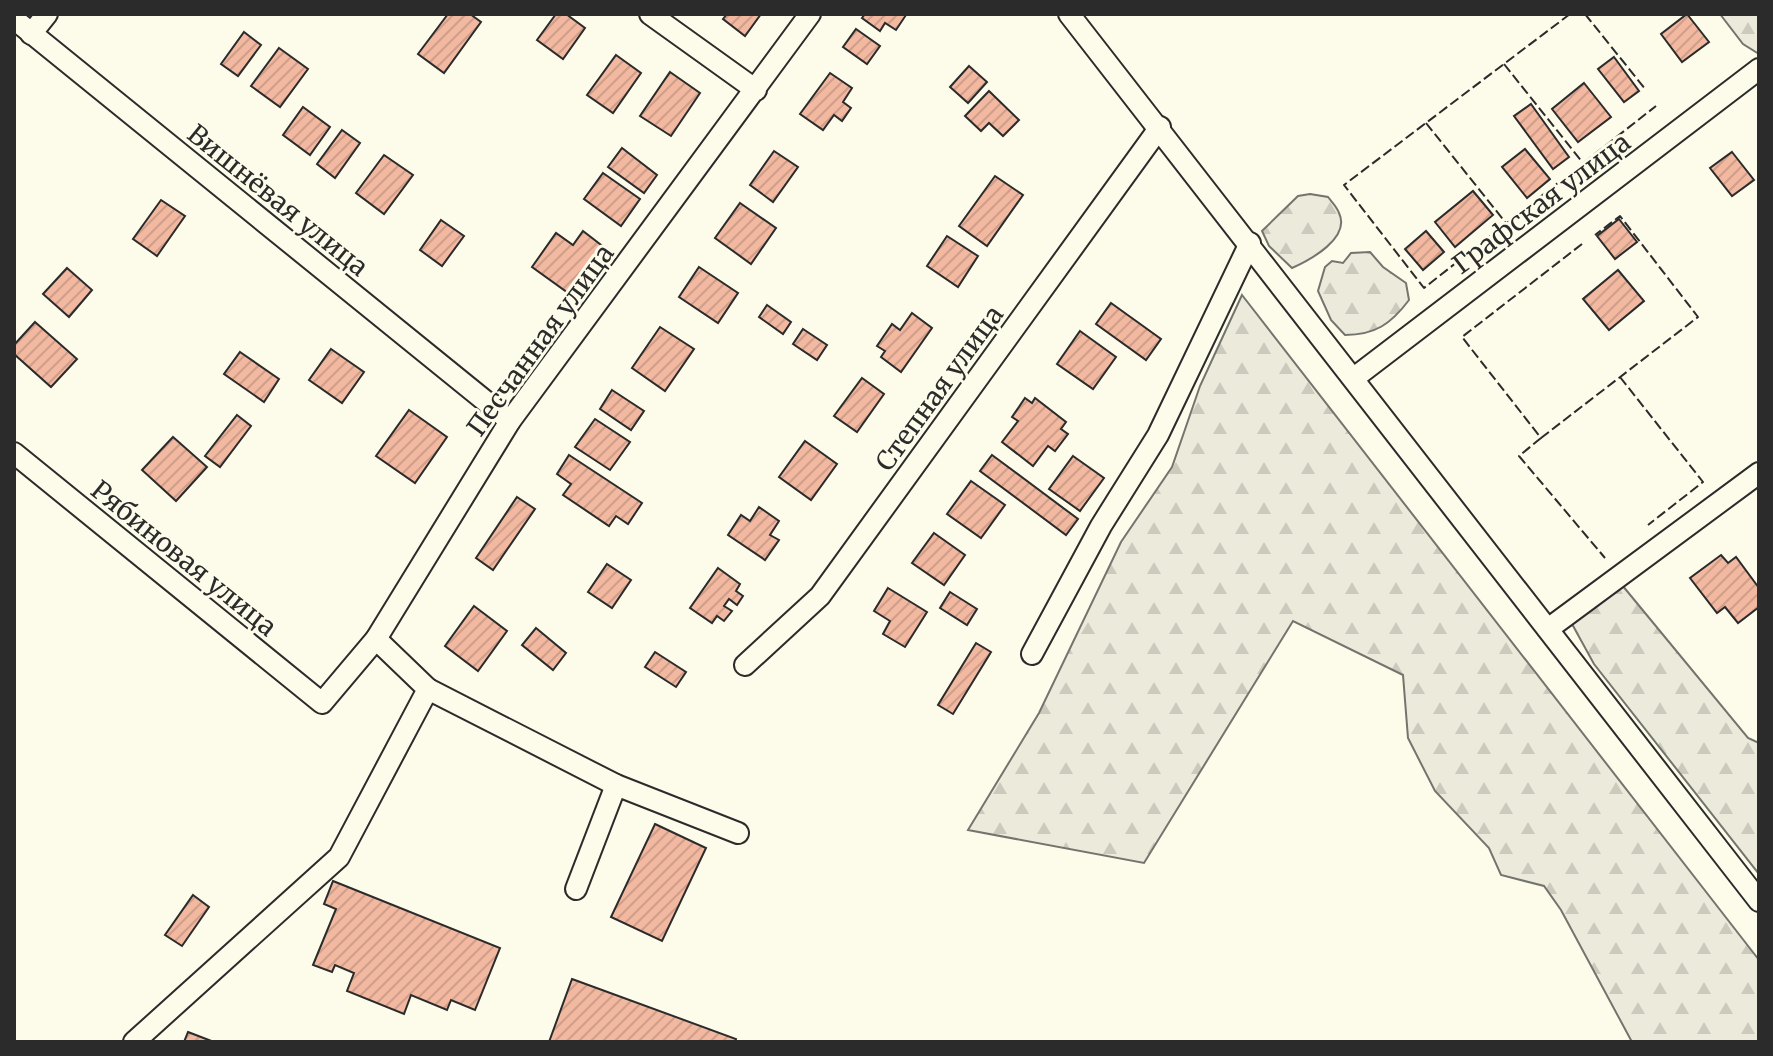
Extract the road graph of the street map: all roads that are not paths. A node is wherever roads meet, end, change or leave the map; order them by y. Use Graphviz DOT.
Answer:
graph roads {
  1 [pos="47,14"];
  2 [pos="650,14"];
  3 [pos="810,14"];
  4 [pos="1069,14"];
  5 [pos="14,19"];
  6 [pos="31,34"];
  7 [pos="1759,69"];
  8 [pos="756,90"];
  9 [pos="1160,127"];
  10 [pos="1250,243"];
  11 [pos="1354,378"];
  12 [pos="510,421"];
  13 [pos="14,453"];
  14 [pos="1759,473"];
  15 [pos="1548,629"];
  16 [pos="376,639"];
  17 [pos="1032,654"];
  18 [pos="745,665"];
  19 [pos="428,689"];
  20 [pos="322,703"];
  21 [pos="616,785"];
  22 [pos="738,833"];
  23 [pos="576,889"];
  24 [pos="1759,901"];
  25 [pos="134,1042"];
  1 -- 6 [label="street"];
  2 -- 8 [label="street"];
  3 -- 8 [label="street, Песчанная улица"];
  4 -- 9 [label="street"];
  5 -- 6 [label="street, Вишнёвая улица"];
  6 -- 12 [label="street, Вишнёвая улица"];
  7 -- 11 [label="street, Графская улица"];
  8 -- 12 [label="street, Песчанная улица"];
  9 -- 10 [label="street"];
  9 -- 18 [label="street, Степная улица"];
  10 -- 11 [label="street"];
  10 -- 17 [label="street"];
  11 -- 15 [label="street"];
  12 -- 16 [label="street, Песчанная улица"];
  13 -- 20 [label="street, Рябиновая улица"];
  14 -- 15 [label="street"];
  15 -- 24 [label="street"];
  16 -- 19 [label="street"];
  16 -- 20 [label="street, Песчанная улица"];
  19 -- 21 [label="street"];
  19 -- 25 [label="street"];
  21 -- 22 [label="street"];
  21 -- 23 [label="street"];
}
